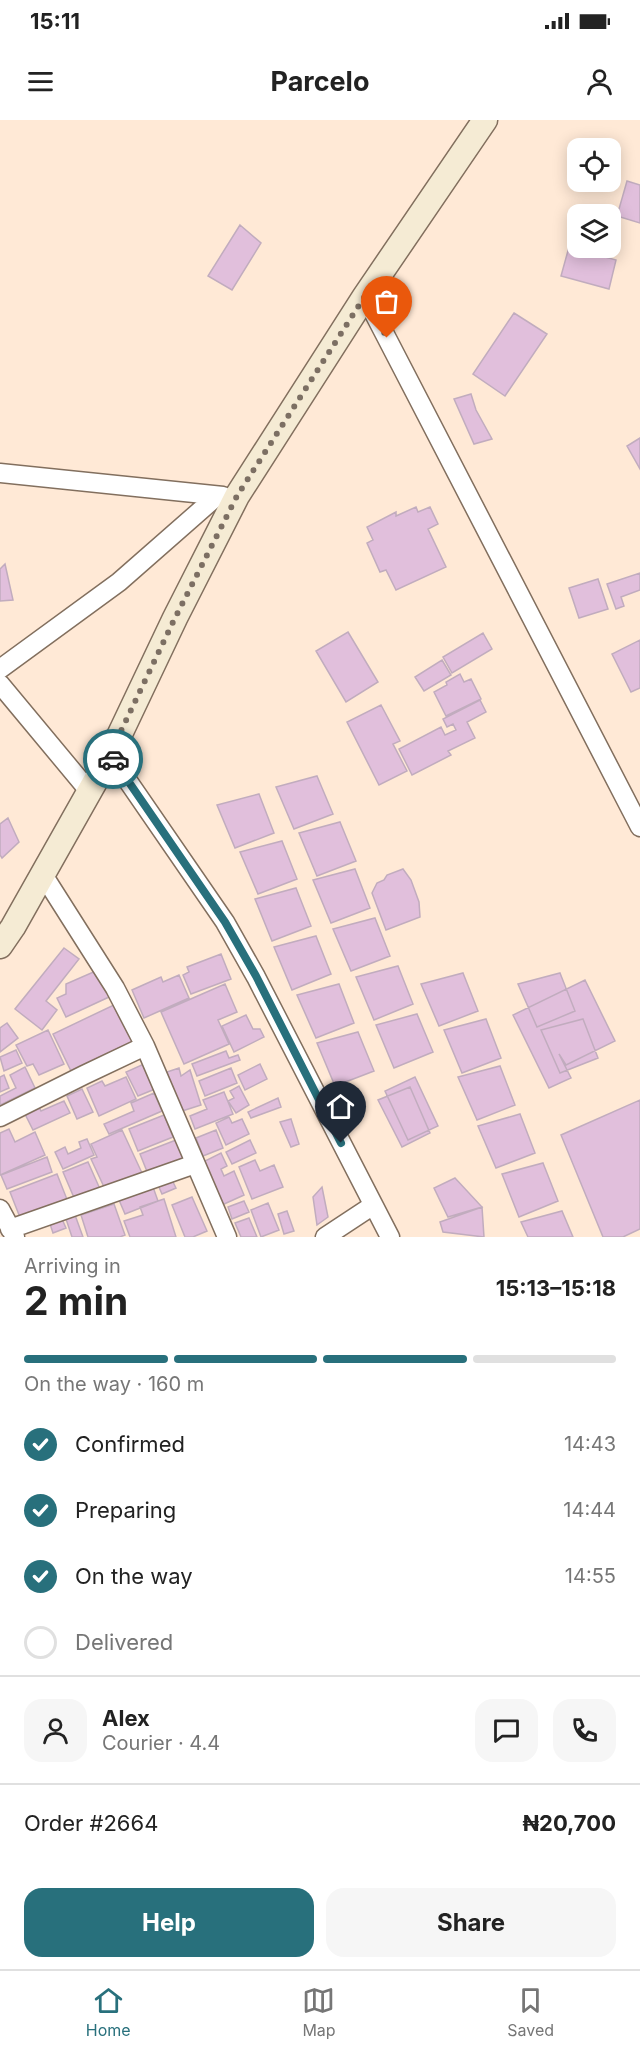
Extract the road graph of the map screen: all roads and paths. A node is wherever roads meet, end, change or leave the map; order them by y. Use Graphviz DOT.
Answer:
graph roads {
  1 [pos="485,120"];
  2 [pos="365,296"];
  3 [pos="0,473"];
  4 [pos="227,496"];
  5 [pos="0,669"];
  6 [pos="0,684"];
  7 [pos="110,754"];
  8 [pos="89,791"];
  9 [pos="640,827"];
  10 [pos="42,873"];
  11 [pos="0,946"];
  12 [pos="145,1046"];
  13 [pos="0,1118"];
  14 [pos="195,1164"];
  15 [pos="372,1206"];
  16 [pos="0,1209"];
  17 [pos="13,1233"];
  18 [pos="332,1235"];
  19 [pos="227,1237"];
  20 [pos="390,1237"];
  1 -- 2 [label="street"];
  2 -- 4 [label="street"];
  2 -- 9 [label="street"];
  3 -- 4 [label="street"];
  4 -- 5 [label="street"];
  4 -- 7 [label="street"];
  6 -- 8 [label="street"];
  7 -- 8 [label="street"];
  7 -- 15 [label="street"];
  8 -- 10 [label="street"];
  10 -- 11 [label="street"];
  10 -- 12 [label="street"];
  12 -- 13 [label="street"];
  12 -- 14 [label="street"];
  14 -- 17 [label="street"];
  14 -- 19 [label="street"];
  15 -- 18 [label="street"];
  15 -- 20 [label="street"];
  16 -- 17 [label="street"];
}
